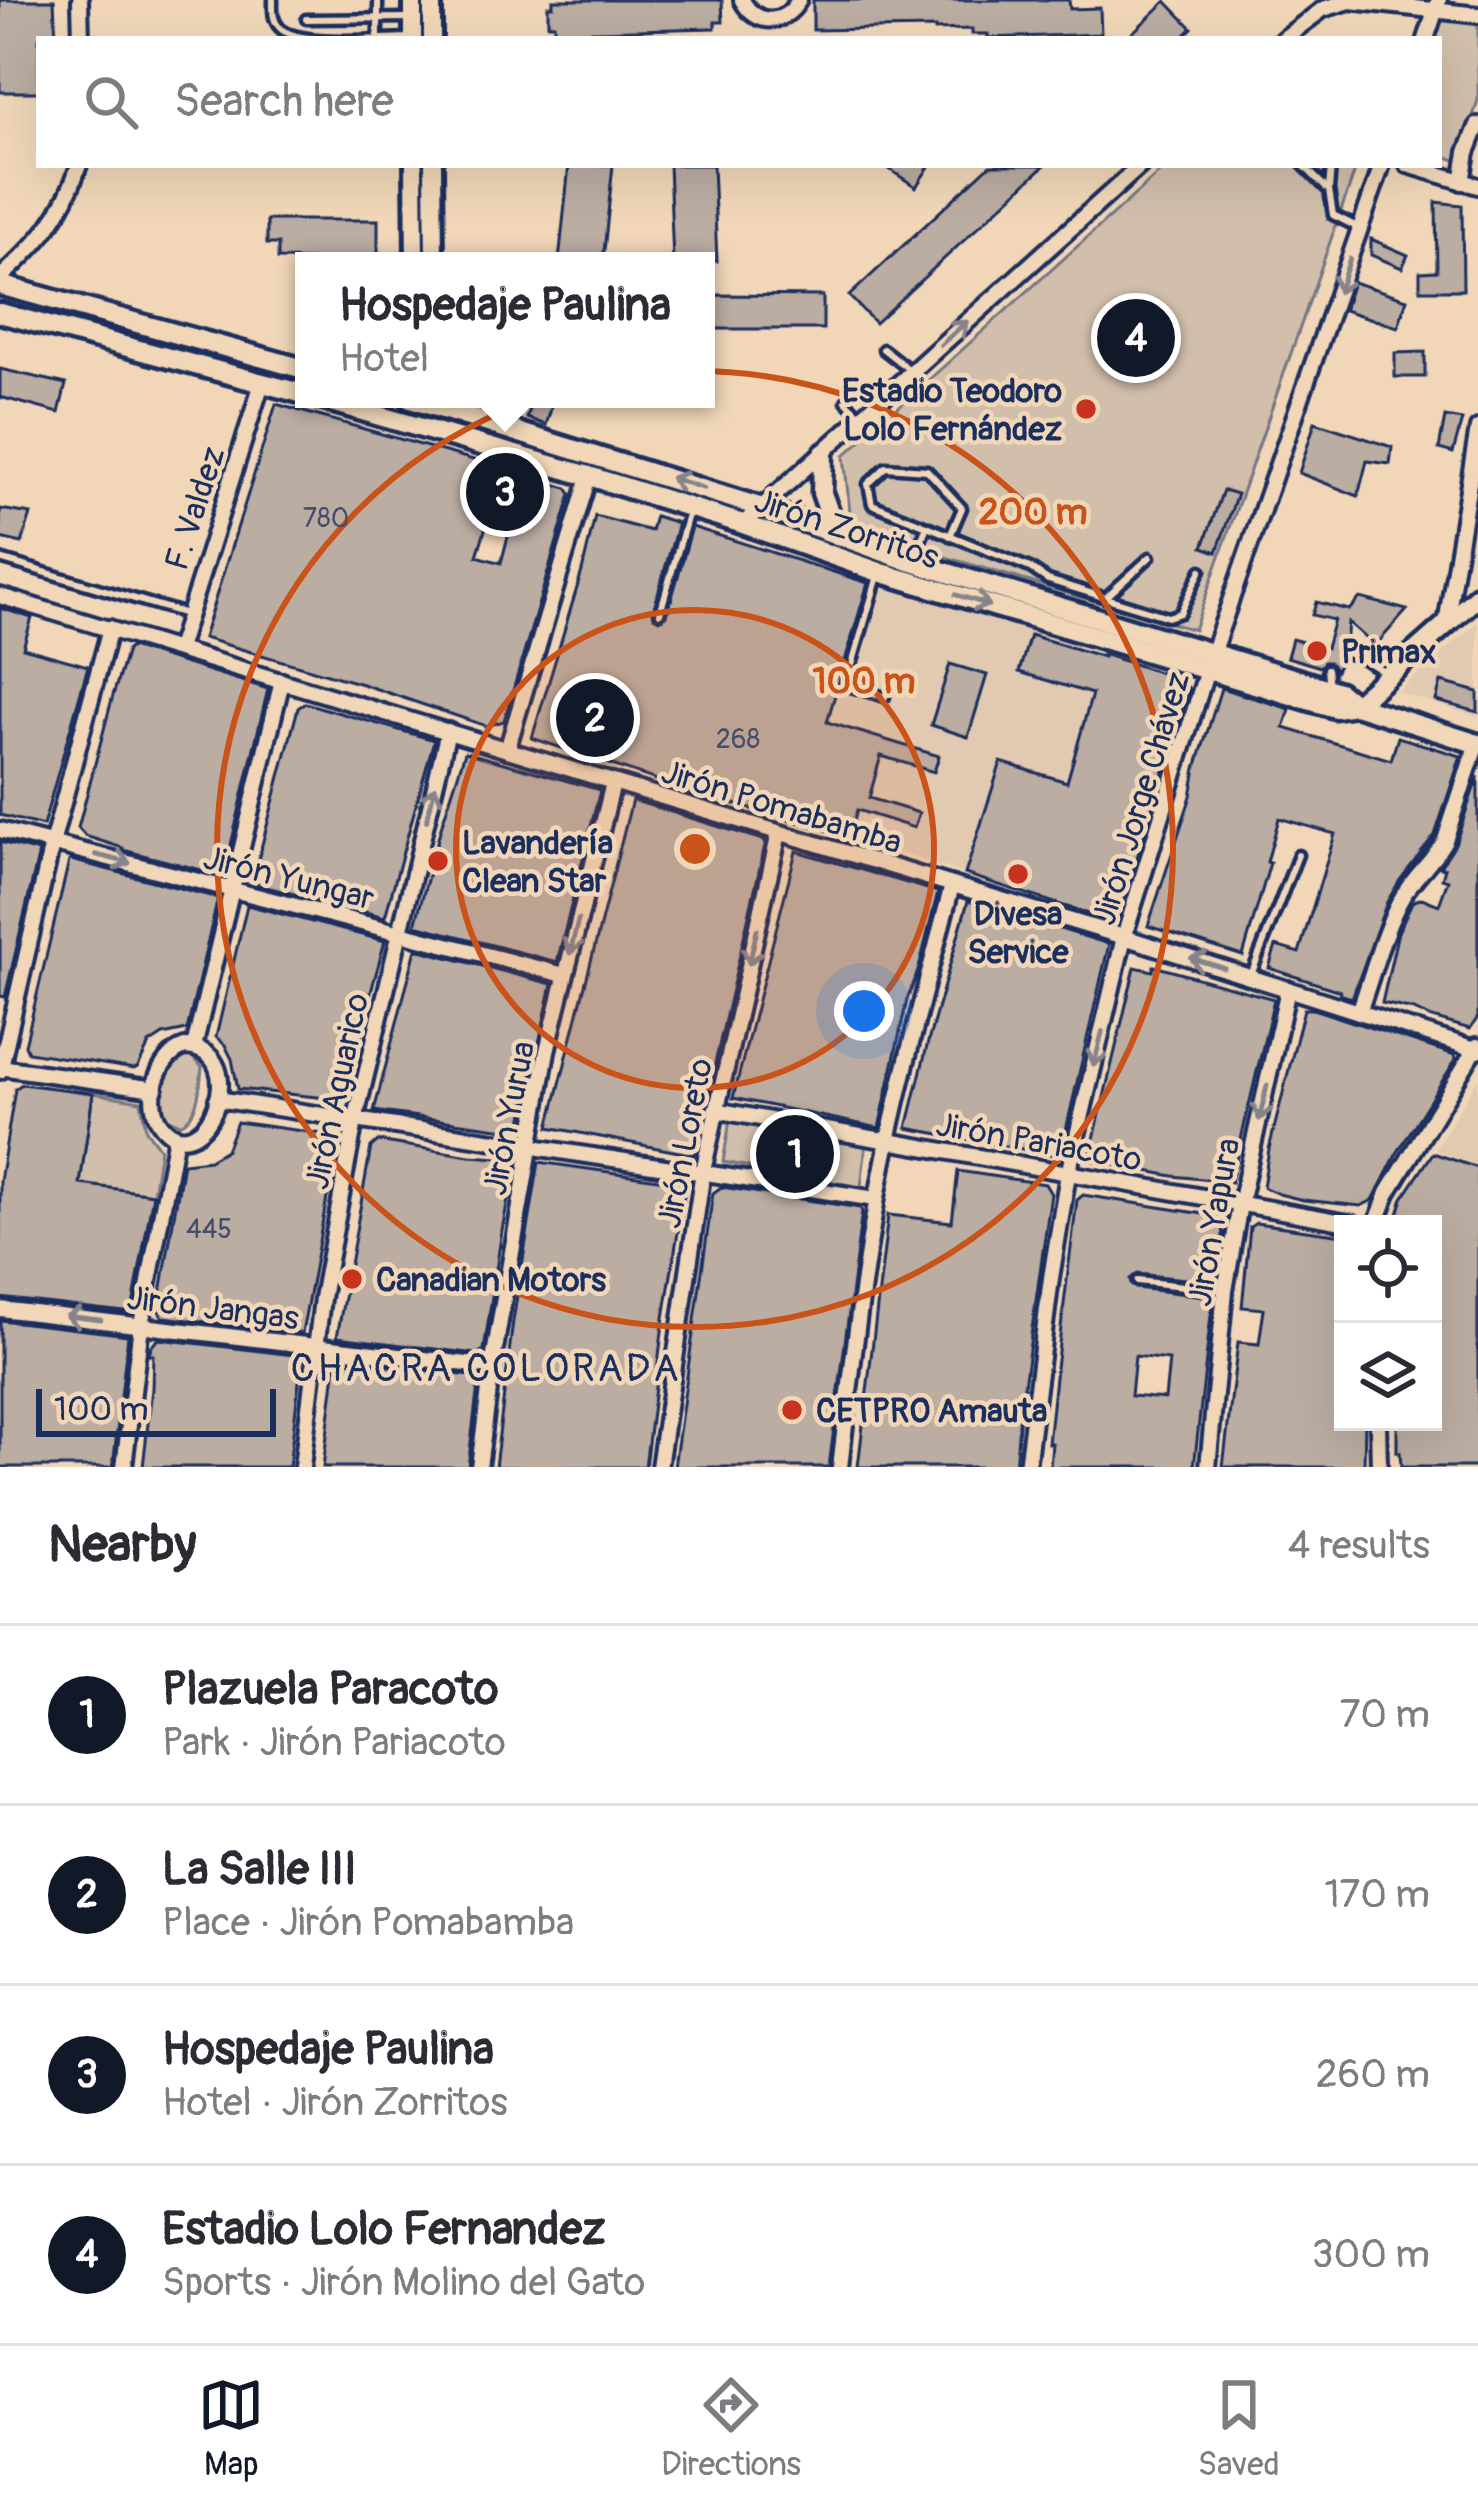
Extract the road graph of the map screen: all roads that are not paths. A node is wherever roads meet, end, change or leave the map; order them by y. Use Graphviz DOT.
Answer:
graph roads {
  1 [pos="80,0"];
  2 [pos="273,0"];
  3 [pos="377,0"];
  4 [pos="742,0"];
  5 [pos="799,0"];
  6 [pos="1437,6"];
  7 [pos="1478,15"];
  8 [pos="378,18"];
  9 [pos="306,19"];
  10 [pos="422,24"];
  11 [pos="80,36"];
  12 [pos="293,36"];
  13 [pos="378,36"];
  14 [pos="384,36"];
  15 [pos="1287,36"];
  16 [pos="1427,36"];
  17 [pos="1478,124"];
  18 [pos="78,168"];
  19 [pos="414,168"];
  20 [pos="433,168"];
  21 [pos="1138,168"];
  22 [pos="1307,168"];
  23 [pos="1331,168"];
  24 [pos="1381,168"];
  25 [pos="1418,168"];
  26 [pos="1462,182"];
  27 [pos="1478,186"];
  28 [pos="1329,190"];
  29 [pos="1360,228"];
  30 [pos="424,237"];
  31 [pos="418,252"];
  32 [pos="430,252"];
  33 [pos="0,282"];
  34 [pos="0,313"];
  35 [pos="883,349"];
  36 [pos="295,366"];
  37 [pos="911,371"];
  38 [pos="262,383"];
  39 [pos="295,392"];
  40 [pos="846,400"];
  41 [pos="352,408"];
  42 [pos="423,408"];
  43 [pos="444,408"];
  44 [pos="862,417"];
  45 [pos="1478,428"];
  46 [pos="426,429"];
  47 [pos="823,454"];
  48 [pos="589,476"];
  49 [pos="690,508"];
  50 [pos="763,508"];
  51 [pos="743,524"];
  52 [pos="927,526"];
  53 [pos="837,535"];
  54 [pos="950,536"];
  55 [pos="1150,557"];
  56 [pos="0,559"];
  57 [pos="912,562"];
  58 [pos="1201,570"];
  59 [pos="879,572"];
  60 [pos="0,596"];
  61 [pos="1105,598"];
  62 [pos="1475,605"];
  63 [pos="660,613"];
  64 [pos="188,615"];
  65 [pos="1447,624"];
  66 [pos="110,628"];
  67 [pos="178,649"];
  68 [pos="1346,653"];
  69 [pos="1209,663"];
  70 [pos="1389,675"];
  71 [pos="282,681"];
  72 [pos="885,697"];
  73 [pos="1355,705"];
  74 [pos="448,731"];
  75 [pos="1477,743"];
  76 [pos="507,749"];
  77 [pos="613,783"];
  78 [pos="0,830"];
  79 [pos="779,833"];
  80 [pos="52,844"];
  81 [pos="1298,855"];
  82 [pos="952,885"];
  83 [pos="232,890"];
  84 [pos="399,933"];
  85 [pos="1124,938"];
  86 [pos="564,975"];
  87 [pos="1250,977"];
  88 [pos="1288,989"];
  89 [pos="1359,1012"];
  90 [pos="194,1047"];
  91 [pos="1477,1048"];
  92 [pos="0,1068"];
  93 [pos="155,1089"];
  94 [pos="217,1099"];
  95 [pos="715,1110"];
  96 [pos="355,1121"];
  97 [pos="176,1136"];
  98 [pos="887,1142"];
  99 [pos="528,1145"];
  100 [pos="703,1171"];
  101 [pos="1068,1174"];
  102 [pos="876,1198"];
  103 [pos="1240,1204"];
  104 [pos="1379,1215"];
  105 [pos="1334,1220"];
  106 [pos="1137,1281"];
  107 [pos="1225,1291"];
  108 [pos="0,1309"];
  109 [pos="141,1325"];
  110 [pos="315,1346"];
  111 [pos="491,1367"];
  112 [pos="1378,1431"];
  113 [pos="124,1467"];
  114 [pos="302,1467"];
  115 [pos="479,1467"];
  116 [pos="658,1467"];
  117 [pos="840,1467"];
  118 [pos="1027,1467"];
  119 [pos="1208,1467"];
  120 [pos="1379,1467"];
  1 -- 11 [label="street"];
  2 -- 12 [label="lane"];
  3 -- 8 [label="lane"];
  4 -- 5 [label="street"];
  6 -- 7 [label="street"];
  6 -- 15 [label="street"];
  6 -- 16 [label="street"];
  8 -- 9 [label="lane"];
  8 -- 10 [label="lane"];
  8 -- 13 [label="lane"];
  10 -- 14 [label="lane"];
  17 -- 26 [label="street"];
  18 -- 33 [label="street"];
  19 -- 30 [label="street"];
  20 -- 30 [label="street"];
  37 -- 21 [label="street, one-way"];
  22 -- 28 [label="lane"];
  23 -- 28 [label="lane"];
  24 -- 29 [label="street, Jirón Jorge Chávez"];
  25 -- 26 [label="street"];
  26 -- 27 [label="street"];
  28 -- 29 [label="lane"];
  29 -- 69 [label="street, Jirón Jorge Chávez, one-way"];
  30 -- 31 [label="street"];
  30 -- 32 [label="street"];
  33 -- 36 [label="main road"];
  34 -- 38 [label="main road"];
  35 -- 37 [label="lane"];
  37 -- 44 [label="street"];
  38 -- 39 [label="main road"];
  38 -- 64 [label="street, F. Valdez"];
  40 -- 44 [label="lane"];
  41 -- 46 [label="main road, Jirón Zorritos"];
  42 -- 46 [label="street"];
  50 -- 43 [label="main road, Jirón Zorritos, one-way"];
  44 -- 47 [label="street"];
  45 -- 65 [label="street"];
  46 -- 48 [label="main road, Jirón Zorritos"];
  47 -- 50 [label="street"];
  47 -- 53 [label="main road"];
  48 -- 49 [label="main road, Jirón Zorritos"];
  48 -- 76 [label="street"];
  49 -- 51 [label="main road, Jirón Zorritos"];
  49 -- 63 [label="lane"];
  50 -- 51 [label="street"];
  50 -- 53 [label="main road, Jirón Zorritos"];
  51 -- 59 [label="main road, Jirón Zorritos"];
  52 -- 54 [label="lane"];
  52 -- 54 [label="lane"];
  52 -- 57 [label="lane"];
  53 -- 57 [label="main road, Jirón Zorritos"];
  54 -- 61 [label="lane"];
  55 -- 61 [label="lane"];
  56 -- 64 [label="lane"];
  57 -- 69 [label="main road, Jirón Zorritos"];
  58 -- 61 [label="lane"];
  59 -- 69 [label="main road, Jirón Zorritos, one-way"];
  59 -- 72 [label="lane"];
  60 -- 66 [label="street, Jirón Pomabamba"];
  62 -- 65 [label="main road"];
  64 -- 67 [label="street, F. Valdez"];
  65 -- 70 [label="main road"];
  66 -- 67 [label="street, Jirón Pomabamba"];
  66 -- 80 [label="street"];
  67 -- 71 [label="street, Jirón Pomabamba"];
  68 -- 70 [label="lane"];
  69 -- 73 [label="main road, Jirón Zorritos"];
  69 -- 73 [label="main road, Jirón Zorritos"];
  69 -- 85 [label="street, Jirón Jorge Chávez"];
  70 -- 73 [label="main road"];
  71 -- 74 [label="street, Jirón Pomabamba"];
  71 -- 83 [label="street"];
  73 -- 75 [label="main road, Jirón Zorritos"];
  74 -- 76 [label="street, Jirón Pomabamba"];
  84 -- 74 [label="street, Jirón Aguarico, one-way"];
  75 -- 89 [label="street"];
  76 -- 77 [label="street, Jirón Pomabamba"];
  77 -- 79 [label="street, Jirón Pomabamba"];
  77 -- 86 [label="street, Jirón Yurua, one-way"];
  78 -- 80 [label="street, Jirón Yungar"];
  79 -- 82 [label="street, Jirón Pomabamba"];
  79 -- 95 [label="street, Jirón Loreto, one-way"];
  80 -- 83 [label="street, Jirón Yungar, one-way"];
  80 -- 92 [label="street"];
  81 -- 87 [label="lane"];
  82 -- 85 [label="street, Jirón Pomabamba"];
  82 -- 98 [label="street"];
  83 -- 84 [label="street, Jirón Yungar"];
  83 -- 90 [label="street"];
  84 -- 86 [label="street, Jirón Yungar"];
  84 -- 96 [label="street, Jirón Aguarico"];
  87 -- 85 [label="street, Jirón Pomabamba, one-way"];
  85 -- 101 [label="street, Jirón Jorge Chávez, one-way"];
  86 -- 99 [label="street, Jirón Yurua"];
  87 -- 88 [label="street, Jirón Pomabamba"];
  88 -- 89 [label="street, Jirón Pomabamba"];
  88 -- 103 [label="street, Jirón Yapura, one-way"];
  89 -- 91 [label="street, Jirón Pomabamba"];
  90 -- 93 [label="street"];
  90 -- 94 [label="street"];
  91 -- 104 [label="street"];
  92 -- 93 [label="street"];
  93 -- 97 [label="street"];
  94 -- 96 [label="street"];
  94 -- 97 [label="street"];
  95 -- 98 [label="street, Jirón Pariacoto"];
  95 -- 100 [label="street, Jirón Loreto"];
  96 -- 99 [label="street"];
  96 -- 110 [label="street, Jirón Aguarico"];
  97 -- 109 [label="street"];
  98 -- 101 [label="street, Jirón Pariacoto"];
  98 -- 102 [label="street"];
  99 -- 100 [label="street"];
  99 -- 111 [label="street, Jirón Yurua"];
  100 -- 102 [label="street"];
  100 -- 116 [label="street, Jirón Loreto"];
  101 -- 103 [label="street, Jirón Pariacoto"];
  101 -- 118 [label="street, Jirón Jorge Chávez"];
  102 -- 117 [label="street"];
  103 -- 105 [label="street, Jirón Pariacoto"];
  103 -- 107 [label="street, Jirón Yapura"];
  106 -- 107 [label="lane"];
  107 -- 119 [label="street, Jirón Yapura"];
  109 -- 108 [label="street, Jirón Jangas, one-way"];
  109 -- 110 [label="street, Jirón Jangas"];
  109 -- 113 [label="street"];
  110 -- 111 [label="street, Jirón Jangas"];
  110 -- 114 [label="street, Jirón Aguarico"];
  111 -- 115 [label="street, Jirón Yurua"];
  112 -- 120 [label="street"];
}
